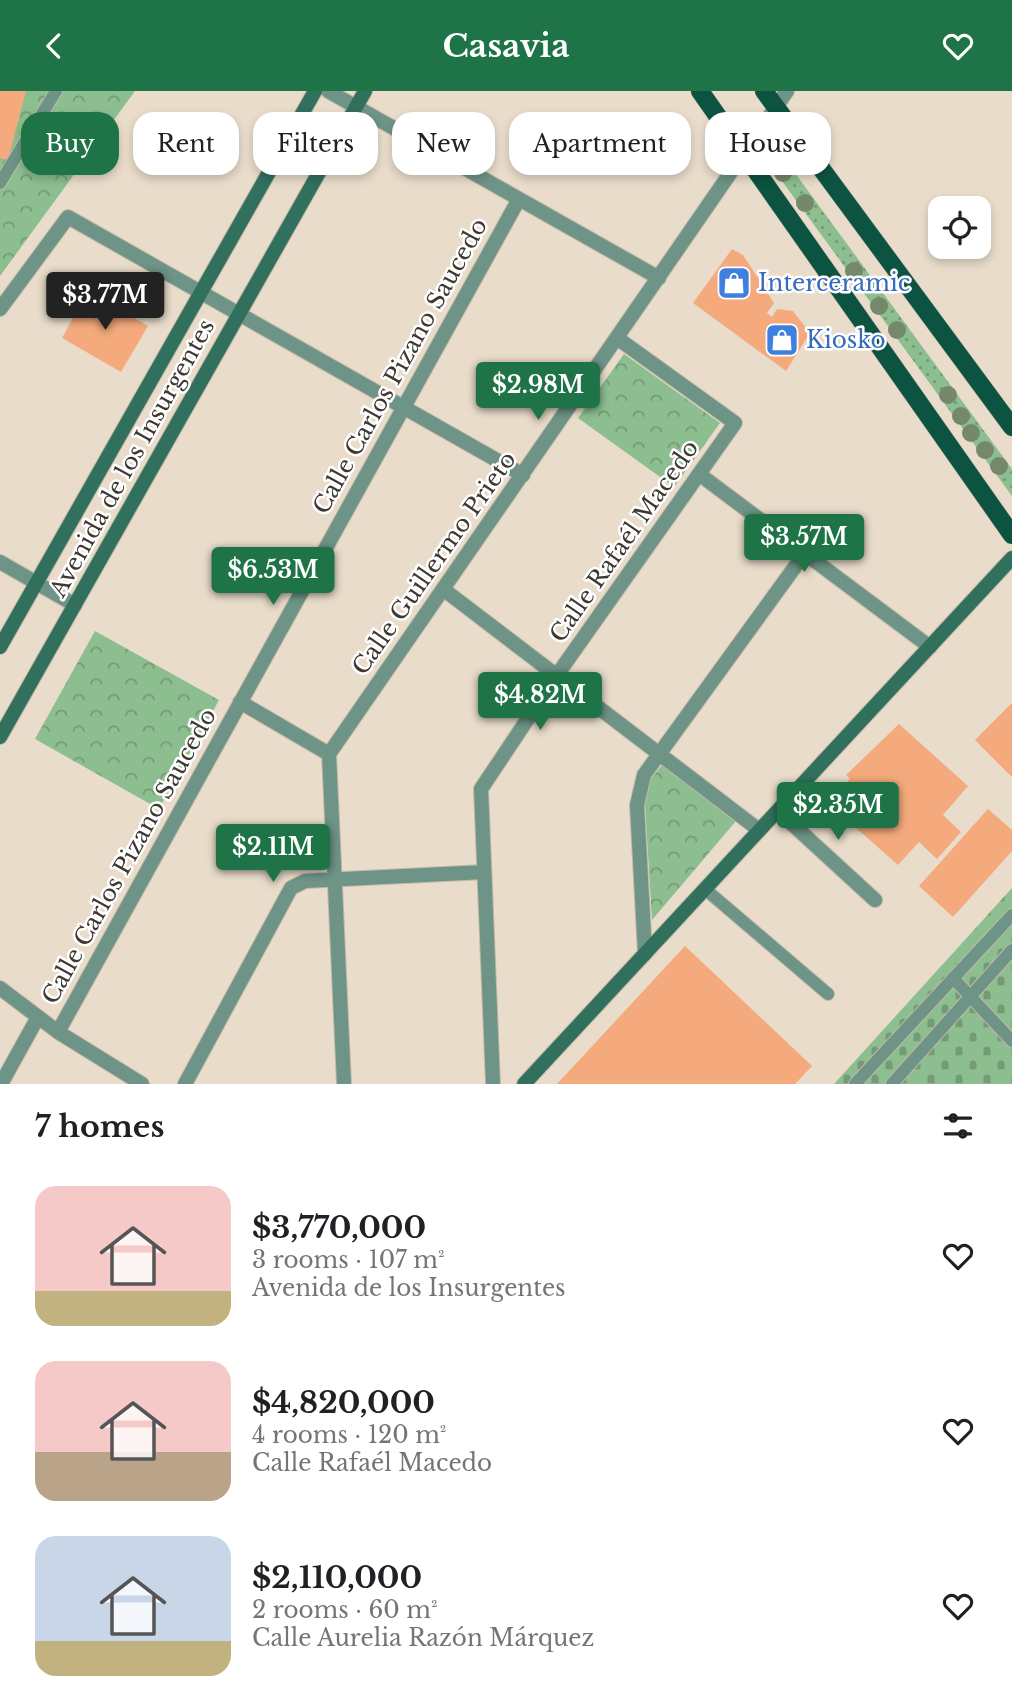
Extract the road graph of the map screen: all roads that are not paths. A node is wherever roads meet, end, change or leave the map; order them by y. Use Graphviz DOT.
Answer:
graph roads {
  1 [pos="56,91"];
  2 [pos="315,91"];
  3 [pos="328,91"];
  4 [pos="365,91"];
  5 [pos="699,91"];
  6 [pos="764,91"];
  7 [pos="787,91"];
  8 [pos="356,107"];
  9 [pos="776,109"];
  10 [pos="714,112"];
  11 [pos="774,112"];
  12 [pos="731,175"];
  13 [pos="757,175"];
  14 [pos="0,183"];
  15 [pos="519,199"];
  16 [pos="659,278"];
  17 [pos="201,293"];
  18 [pos="0,309"];
  19 [pos="239,314"];
  20 [pos="617,338"];
  21 [pos="403,407"];
  22 [pos="1012,427"];
  23 [pos="699,474"];
  24 [pos="523,475"];
  25 [pos="1012,535"];
  26 [pos="805,553"];
  27 [pos="1012,558"];
  28 [pos="0,562"];
  29 [pos="36,583"];
  30 [pos="443,589"];
  31 [pos="75,605"];
  32 [pos="0,647"];
  33 [pos="930,647"];
  34 [pos="557,675"];
  35 [pos="240,702"];
  36 [pos="0,736"];
  37 [pos="658,752"];
  38 [pos="329,754"];
  39 [pos="778,811"];
  40 [pos="759,831"];
  41 [pos="484,872"];
  42 [pos="334,880"];
  43 [pos="705,889"];
  44 [pos="875,900"];
  45 [pos="1012,915"];
  46 [pos="1012,950"];
  47 [pos="645,954"];
  48 [pos="953,978"];
  49 [pos="0,988"];
  50 [pos="828,994"];
  51 [pos="972,995"];
  52 [pos="38,1017"];
  53 [pos="58,1032"];
  54 [pos="1012,1041"];
  55 [pos="1,1084"];
  56 [pos="142,1084"];
  57 [pos="185,1084"];
  58 [pos="344,1084"];
  59 [pos="493,1084"];
  60 [pos="524,1084"];
  61 [pos="855,1084"];
  62 [pos="892,1084"];
  1 -- 14 [label="lane"];
  2 -- 17 [label="street, Avenida de los Insurgentes"];
  3 -- 8 [label="street"];
  4 -- 8 [label="street, Avenida de los Insurgentes"];
  5 -- 10 [label="main road"];
  6 -- 9 [label="main road"];
  7 -- 9 [label="street, Calle Guillermo Prieto"];
  8 -- 15 [label="street"];
  8 -- 19 [label="street, Avenida de los Insurgentes"];
  9 -- 11 [label="street, Calle Guillermo Prieto"];
  9 -- 22 [label="main road"];
  12 -- 16 [label="street, Calle Guillermo Prieto"];
  13 -- 25 [label="main road"];
  15 -- 16 [label="street"];
  15 -- 21 [label="street, Calle Carlos Pizano Saucedo"];
  16 -- 20 [label="street, Calle Guillermo Prieto"];
  17 -- 18 [label="street"];
  17 -- 19 [label="street"];
  17 -- 29 [label="street, Avenida de los Insurgentes"];
  19 -- 21 [label="street"];
  19 -- 31 [label="street, Avenida de los Insurgentes"];
  20 -- 23 [label="street, Calle Rafaél Macedo"];
  20 -- 24 [label="street, Calle Guillermo Prieto"];
  21 -- 24 [label="street"];
  21 -- 35 [label="street, Calle Carlos Pizano Saucedo"];
  23 -- 26 [label="street"];
  23 -- 34 [label="street, Calle Rafaél Macedo"];
  24 -- 30 [label="street, Calle Guillermo Prieto"];
  26 -- 33 [label="street"];
  26 -- 37 [label="street"];
  27 -- 33 [label="street"];
  28 -- 29 [label="street"];
  29 -- 31 [label="street"];
  29 -- 32 [label="street, Avenida de los Insurgentes"];
  30 -- 34 [label="street"];
  30 -- 38 [label="street, Calle Guillermo Prieto"];
  31 -- 36 [label="street, Avenida de los Insurgentes"];
  33 -- 39 [label="street"];
  34 -- 37 [label="street"];
  34 -- 41 [label="street, Calle Rafaél Macedo"];
  35 -- 38 [label="street, Calle Carlos Pizano Saucedo"];
  35 -- 53 [label="street, Calle Carlos Pizano Saucedo"];
  37 -- 40 [label="street"];
  37 -- 47 [label="street"];
  38 -- 42 [label="street"];
  39 -- 40 [label="street"];
  39 -- 44 [label="street"];
  40 -- 43 [label="street"];
  41 -- 42 [label="street"];
  41 -- 59 [label="street, Calle Rafaél Macedo"];
  42 -- 57 [label="street"];
  42 -- 58 [label="street"];
  43 -- 47 [label="street"];
  43 -- 50 [label="lane"];
  45 -- 48 [label="lane"];
  46 -- 51 [label="lane"];
  47 -- 60 [label="street"];
  48 -- 51 [label="lane"];
  48 -- 61 [label="lane"];
  49 -- 52 [label="street"];
  51 -- 54 [label="lane"];
  51 -- 62 [label="lane"];
  52 -- 53 [label="street"];
  52 -- 55 [label="street"];
  53 -- 56 [label="street"];
}
